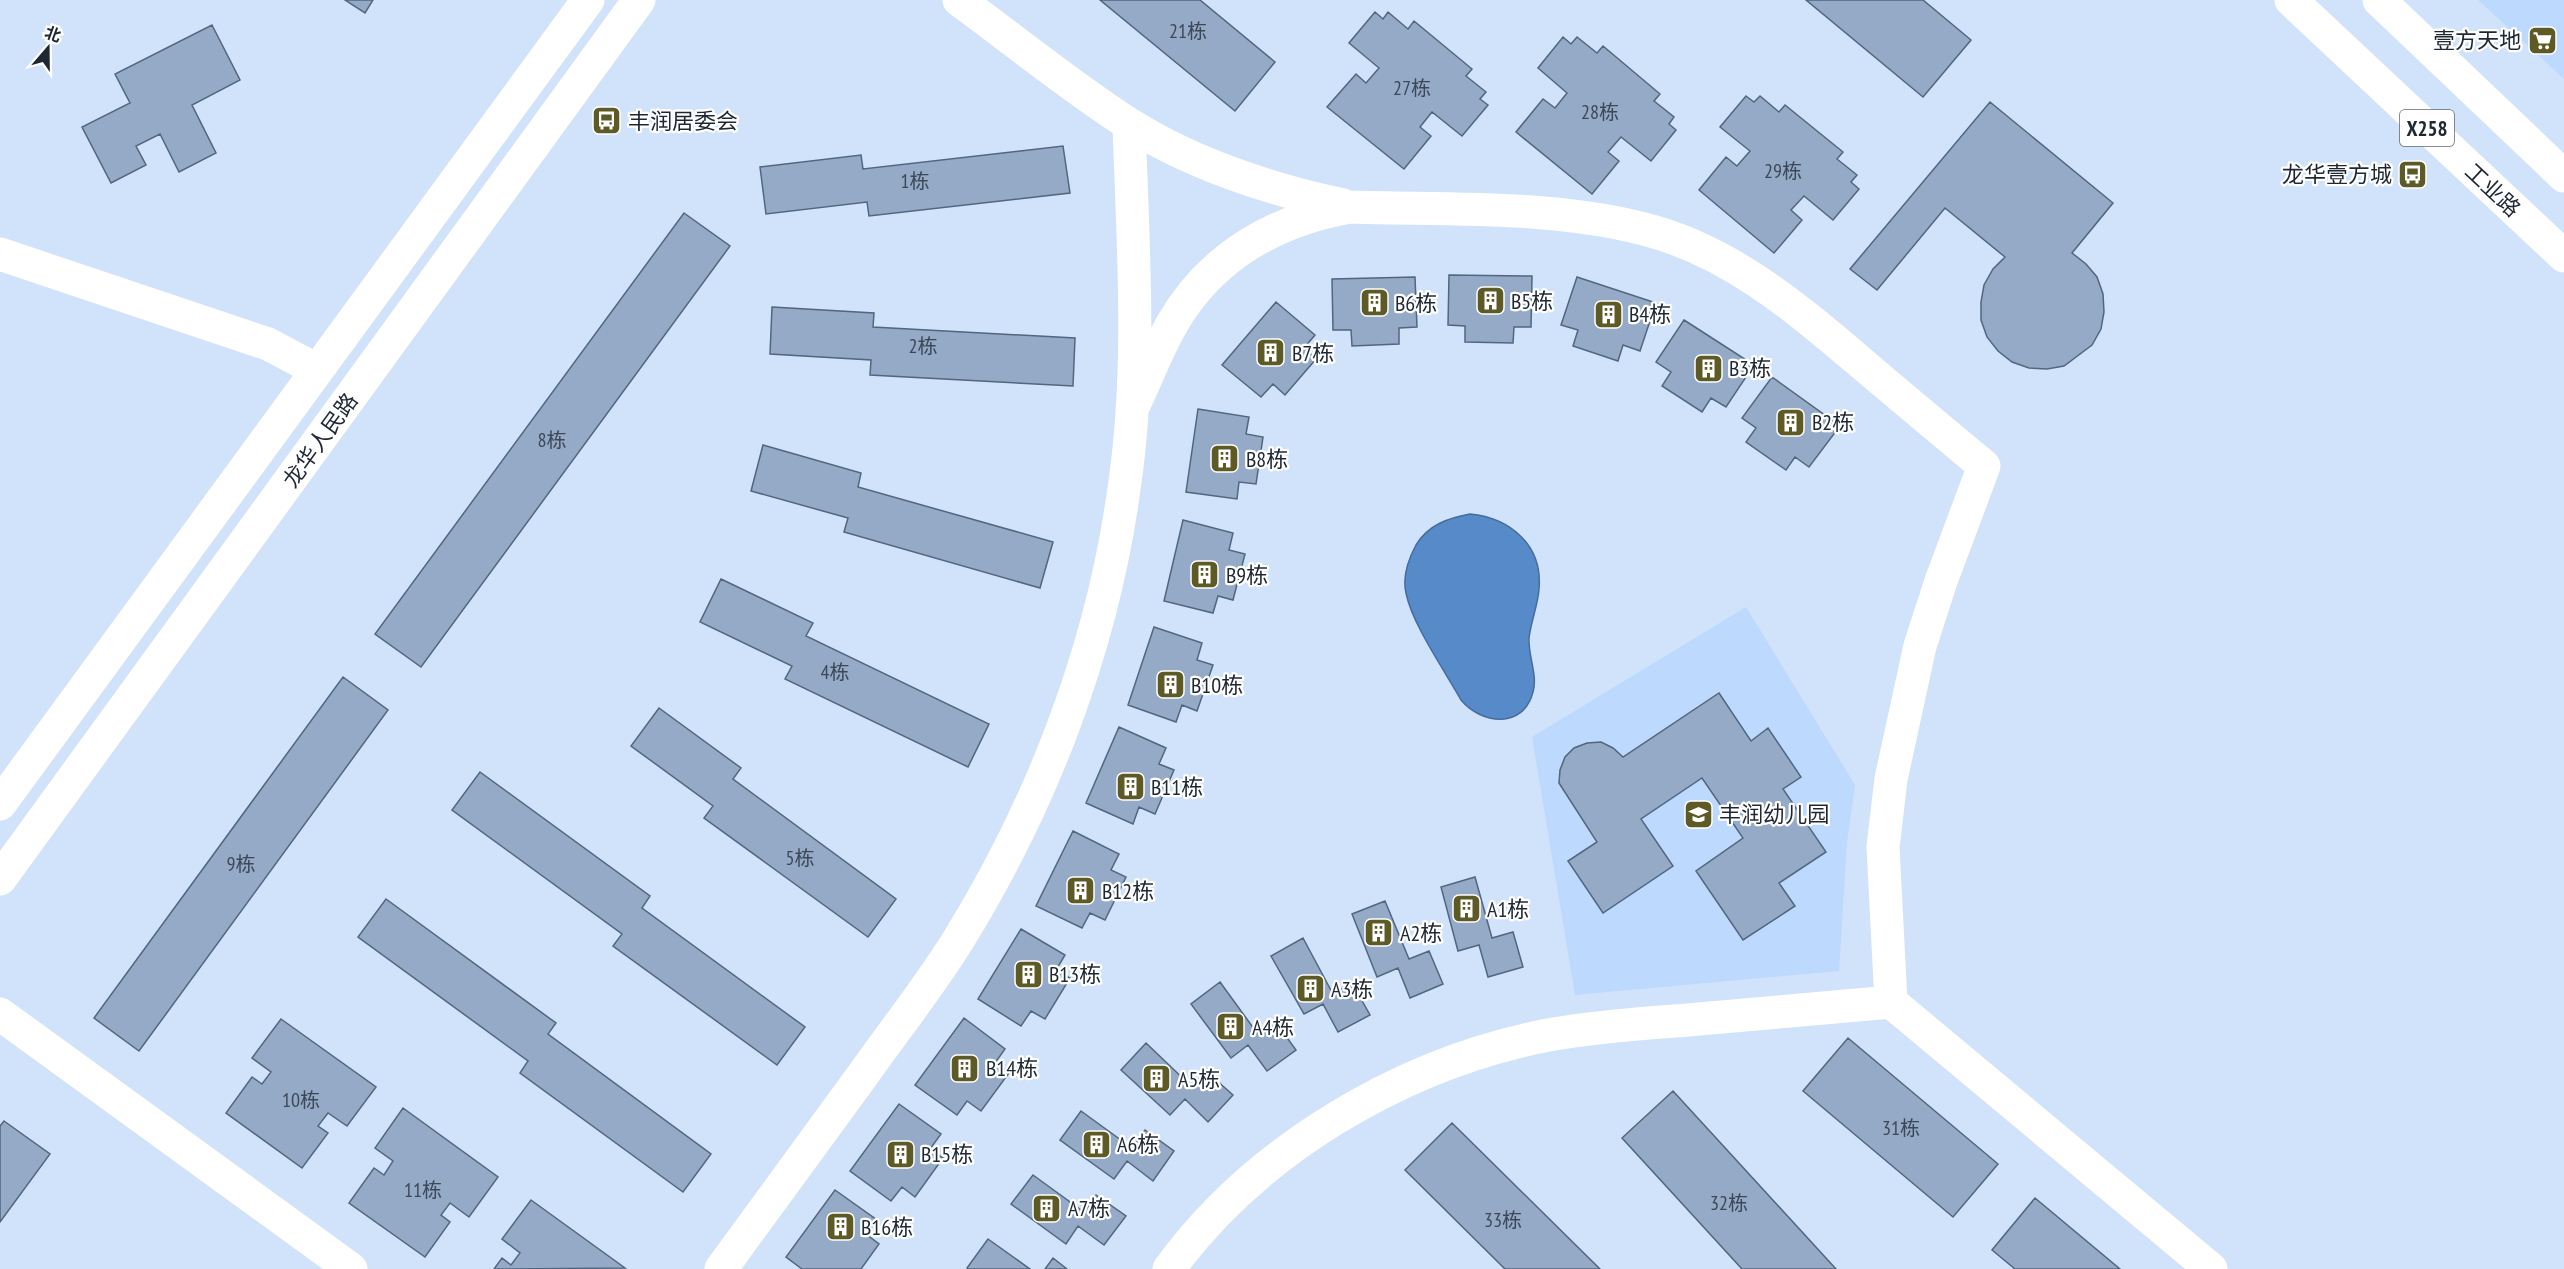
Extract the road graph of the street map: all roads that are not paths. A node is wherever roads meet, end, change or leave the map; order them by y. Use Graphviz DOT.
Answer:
graph roads {
  1 [pos="588,0"];
  2 [pos="639,0"];
  3 [pos="959,0"];
  4 [pos="2291,0"];
  5 [pos="2379,0"];
  6 [pos="1129,124"];
  7 [pos="2564,176"];
  8 [pos="1350,207"];
  9 [pos="0,254"];
  10 [pos="2564,256"];
  11 [pos="317,370"];
  12 [pos="1133,407"];
  13 [pos="0,804"];
  14 [pos="0,879"];
  15 [pos="1891,1002"];
  16 [pos="0,1014"];
  17 [pos="351,1269"];
  18 [pos="721,1269"];
  19 [pos="1169,1269"];
  20 [pos="2211,1269"];
  1 -- 11 [label="street, 龙华人民路"];
  2 -- 14 [label="street, 龙华人民路"];
  3 -- 6 [label="street"];
  4 -- 10 [label="street, 工业路 / X258"];
  5 -- 7 [label="street, X258"];
  6 -- 8 [label="street"];
  6 -- 12 [label="street"];
  8 -- 12 [label="street"];
  8 -- 15 [label="street"];
  9 -- 11 [label="street"];
  11 -- 13 [label="street, 龙华人民路"];
  12 -- 18 [label="street"];
  15 -- 19 [label="street"];
  15 -- 20 [label="street"];
  16 -- 17 [label="street"];
}
